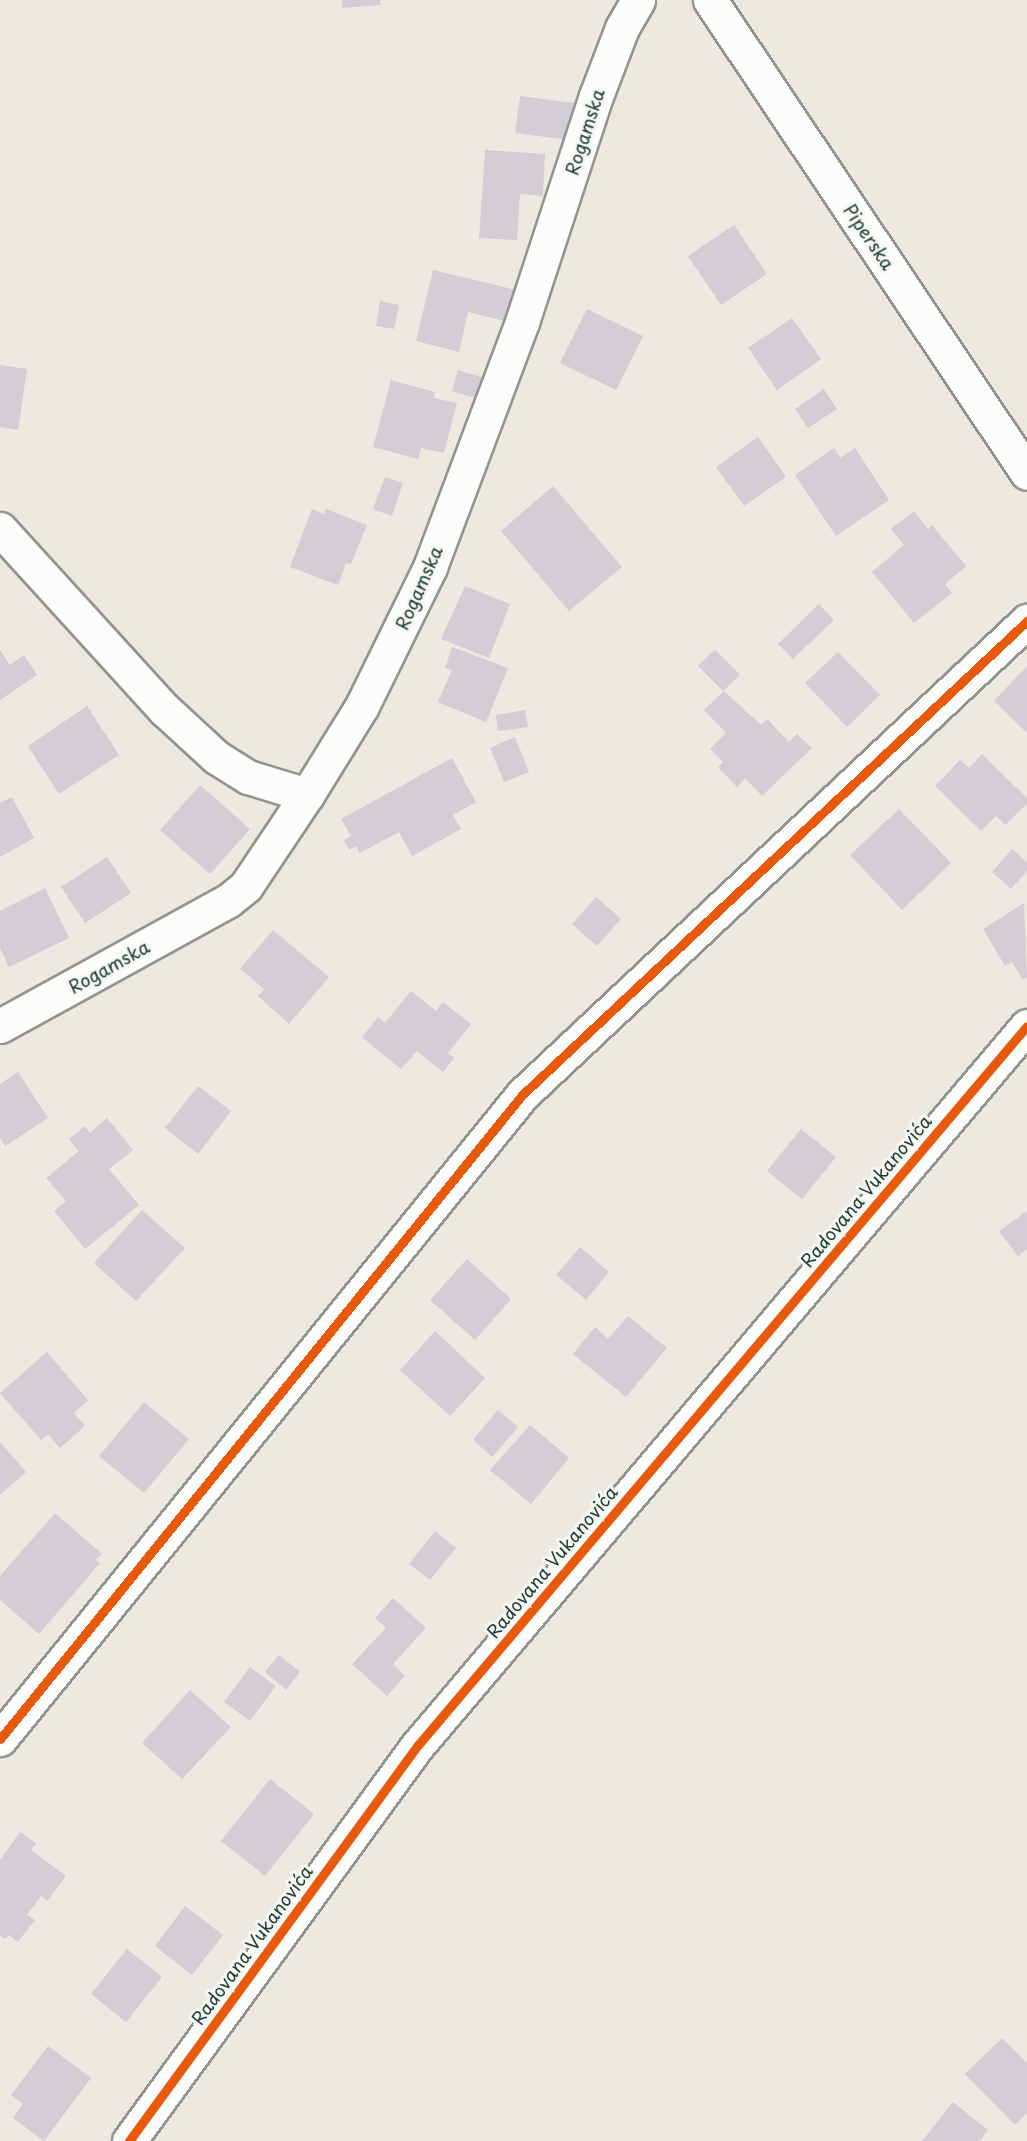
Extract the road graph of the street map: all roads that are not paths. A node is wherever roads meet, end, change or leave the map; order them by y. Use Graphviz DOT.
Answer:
graph roads {
  1 [pos="638,0"];
  2 [pos="710,0"];
  3 [pos="1027,473"];
  4 [pos="0,529"];
  5 [pos="1027,621"];
  6 [pos="307,795"];
  7 [pos="0,1026"];
  8 [pos="1027,1026"];
  9 [pos="0,1739"];
  10 [pos="129,2141"];
  1 -- 6 [label="street, Rogamska"];
  2 -- 3 [label="street, Piperska"];
  4 -- 6 [label="street"];
  5 -- 9 [label="street"];
  6 -- 7 [label="street, Rogamska"];
  8 -- 10 [label="street, Radovana Vukanovića"];
}
